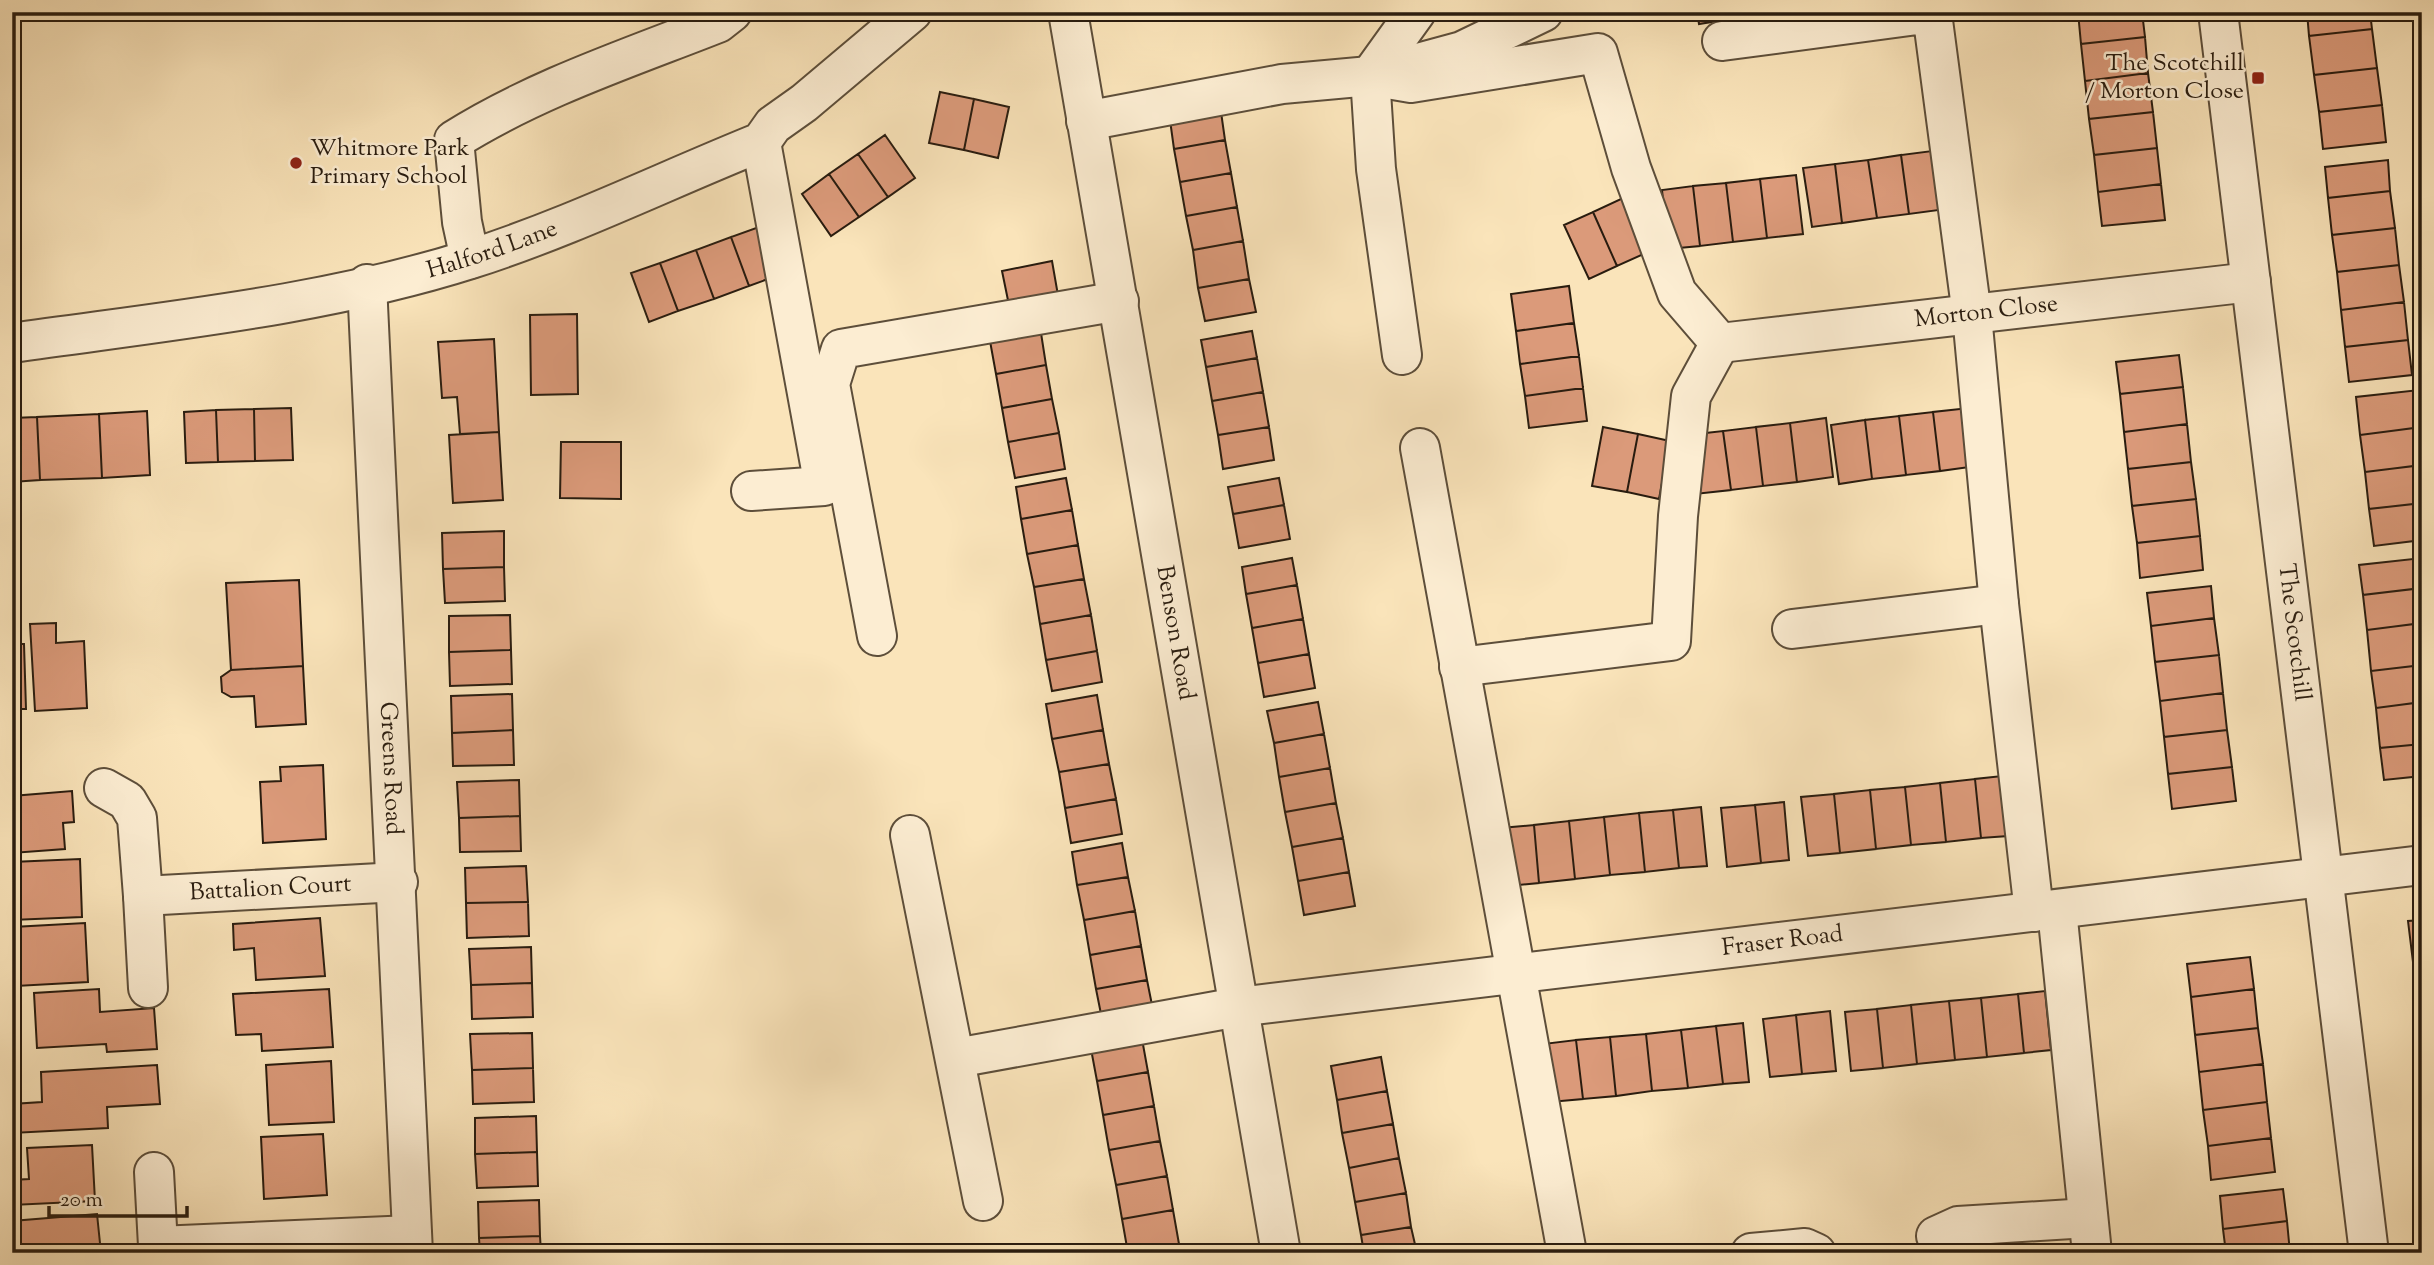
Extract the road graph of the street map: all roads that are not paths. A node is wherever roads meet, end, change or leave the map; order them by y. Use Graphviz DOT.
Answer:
graph roads {
  1 [pos="732,12"];
  2 [pos="912,12"];
  3 [pos="1068,12"];
  4 [pos="1416,12"];
  5 [pos="1543,12"];
  6 [pos="2218,12"];
  7 [pos="1907,14"];
  8 [pos="1722,41"];
  9 [pos="1370,76"];
  10 [pos="1086,121"];
  11 [pos="761,142"];
  12 [pos="470,259"];
  13 [pos="2251,282"];
  14 [pos="367,284"];
  15 [pos="1119,301"];
  16 [pos="1972,315"];
  17 [pos="12,343"];
  18 [pos="1720,343"];
  19 [pos="1402,355"];
  20 [pos="1420,448"];
  21 [pos="751,491"];
  22 [pos="1999,604"];
  23 [pos="1791,629"];
  24 [pos="877,636"];
  25 [pos="1459,667"];
  26 [pos="104,788"];
  27 [pos="910,835"];
  28 [pos="2422,866"];
  29 [pos="2325,878"];
  30 [pos="397,882"];
  31 [pos="143,896"];
  32 [pos="2045,911"];
  33 [pos="1516,974"];
  34 [pos="148,988"];
  35 [pos="1238,1007"];
  36 [pos="956,1058"];
  37 [pos="154,1172"];
  38 [pos="983,1201"];
  39 [pos="1936,1236"];
  40 [pos="2090,1236"];
  41 [pos="412,1244"];
  42 [pos="158,1249"];
  43 [pos="1281,1253"];
  44 [pos="1567,1253"];
  45 [pos="1751,1253"];
  46 [pos="1816,1253"];
  47 [pos="2369,1253"];
  1 -- 12 [label="street"];
  2 -- 11 [label="street, Halford Lane"];
  3 -- 10 [label="street, Benson Road"];
  4 -- 9 [label="street"];
  5 -- 9 [label="street"];
  6 -- 13 [label="street, The Scotchill"];
  7 -- 8 [label="street"];
  7 -- 16 [label="street"];
  9 -- 10 [label="street"];
  9 -- 18 [label="street"];
  9 -- 19 [label="street"];
  10 -- 15 [label="street, Benson Road"];
  11 -- 12 [label="street, Halford Lane"];
  11 -- 21 [label="street"];
  12 -- 14 [label="street, Halford Lane"];
  13 -- 16 [label="street, Morton Close"];
  13 -- 29 [label="street, The Scotchill"];
  14 -- 17 [label="street, Halford Lane"];
  14 -- 30 [label="street, Greens Road"];
  15 -- 24 [label="street"];
  15 -- 35 [label="street, Benson Road"];
  16 -- 18 [label="street, Morton Close"];
  16 -- 22 [label="street"];
  18 -- 25 [label="street"];
  20 -- 25 [label="street"];
  22 -- 23 [label="street"];
  22 -- 32 [label="street"];
  25 -- 33 [label="street"];
  26 -- 31 [label="street"];
  27 -- 36 [label="street"];
  28 -- 29 [label="street, Fraser Road"];
  29 -- 32 [label="street, Fraser Road"];
  29 -- 47 [label="street, The Scotchill"];
  30 -- 31 [label="street, Battalion Court"];
  30 -- 41 [label="street, Greens Road"];
  31 -- 34 [label="street"];
  32 -- 33 [label="street, Fraser Road"];
  32 -- 40 [label="street"];
  33 -- 35 [label="street, Fraser Road"];
  33 -- 44 [label="street"];
  35 -- 36 [label="street, Fraser Road"];
  35 -- 43 [label="street, Benson Road"];
  36 -- 38 [label="street"];
  37 -- 42 [label="street"];
  39 -- 40 [label="street"];
  41 -- 42 [label="street"];
  45 -- 46 [label="street"];
}
